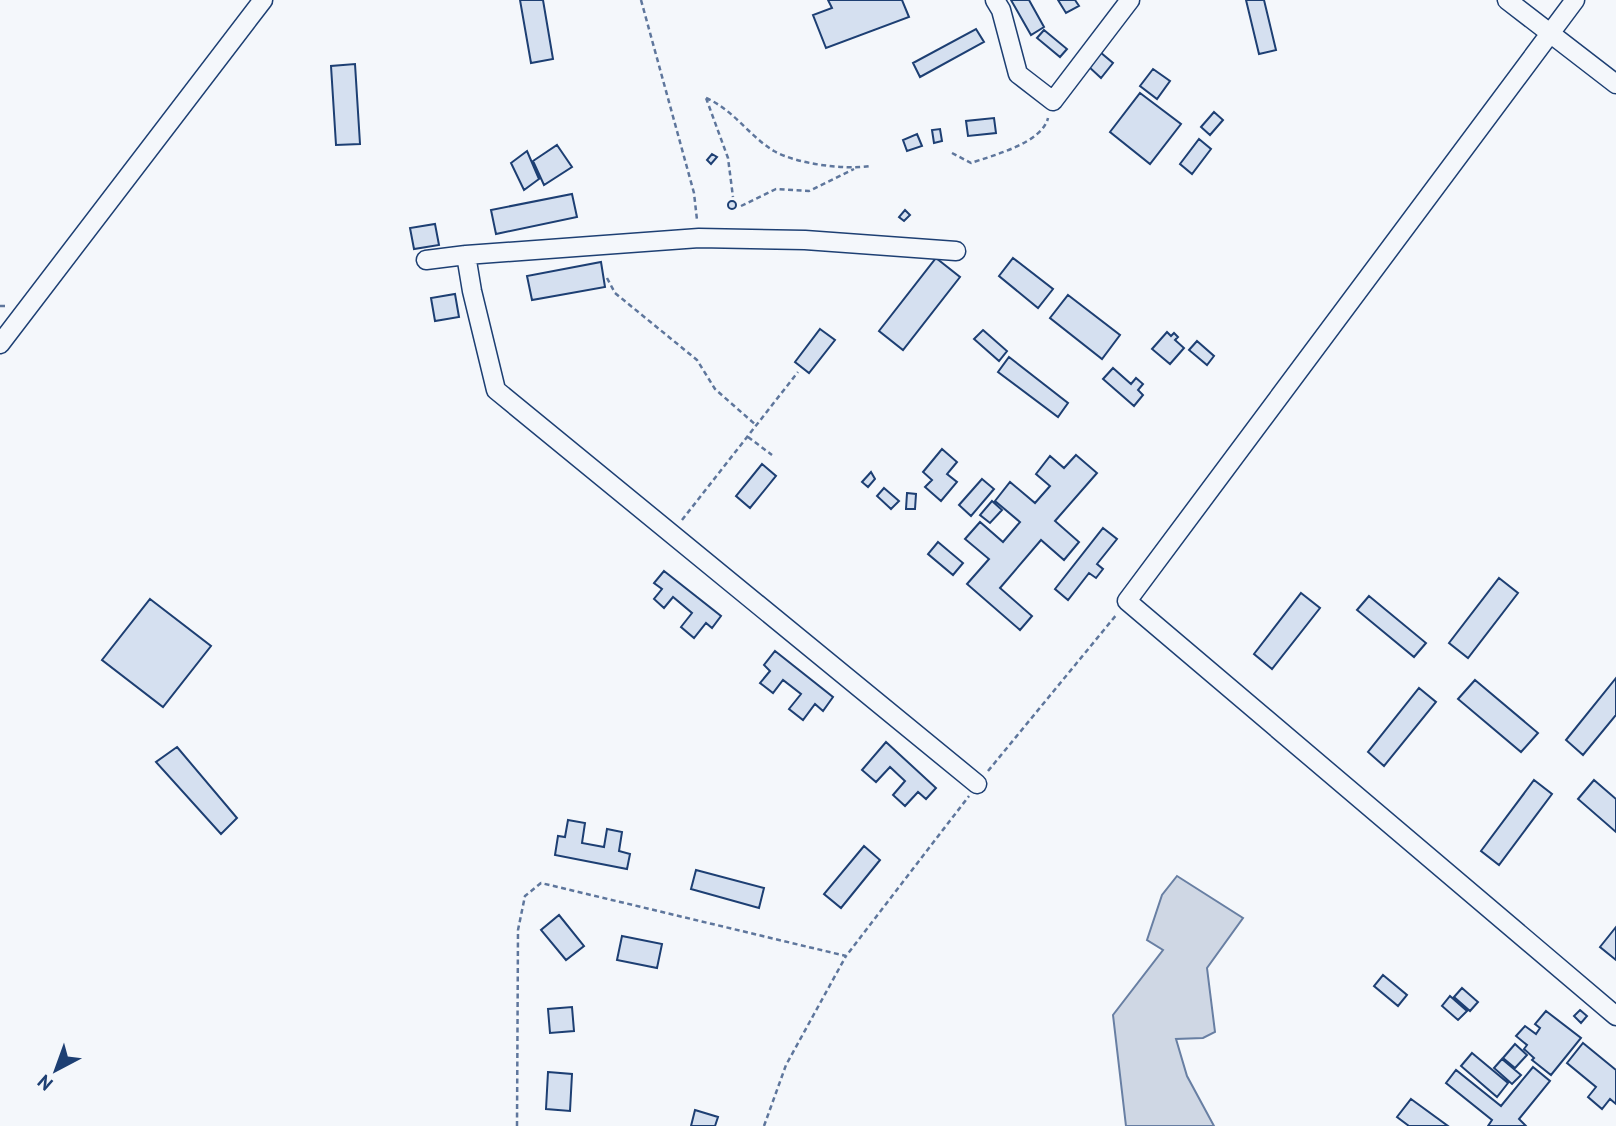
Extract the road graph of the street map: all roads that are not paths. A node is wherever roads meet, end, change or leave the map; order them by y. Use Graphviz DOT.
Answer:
graph roads {
  1 [pos="263,0"];
  2 [pos="995,0"];
  3 [pos="1130,0"];
  4 [pos="1507,0"];
  5 [pos="1575,0"];
  6 [pos="1551,34"];
  7 [pos="1616,84"];
  8 [pos="956,251"];
  9 [pos="466,255"];
  10 [pos="426,260"];
  11 [pos="0,344"];
  12 [pos="977,784"];
  13 [pos="1616,1016"];
  1 -- 11 [label="street"];
  2 -- 3 [label="street"];
  4 -- 6 [label="street"];
  5 -- 6 [label="street"];
  6 -- 7 [label="street"];
  6 -- 13 [label="street"];
  8 -- 9 [label="street"];
  9 -- 10 [label="street"];
  9 -- 12 [label="street"];
}
